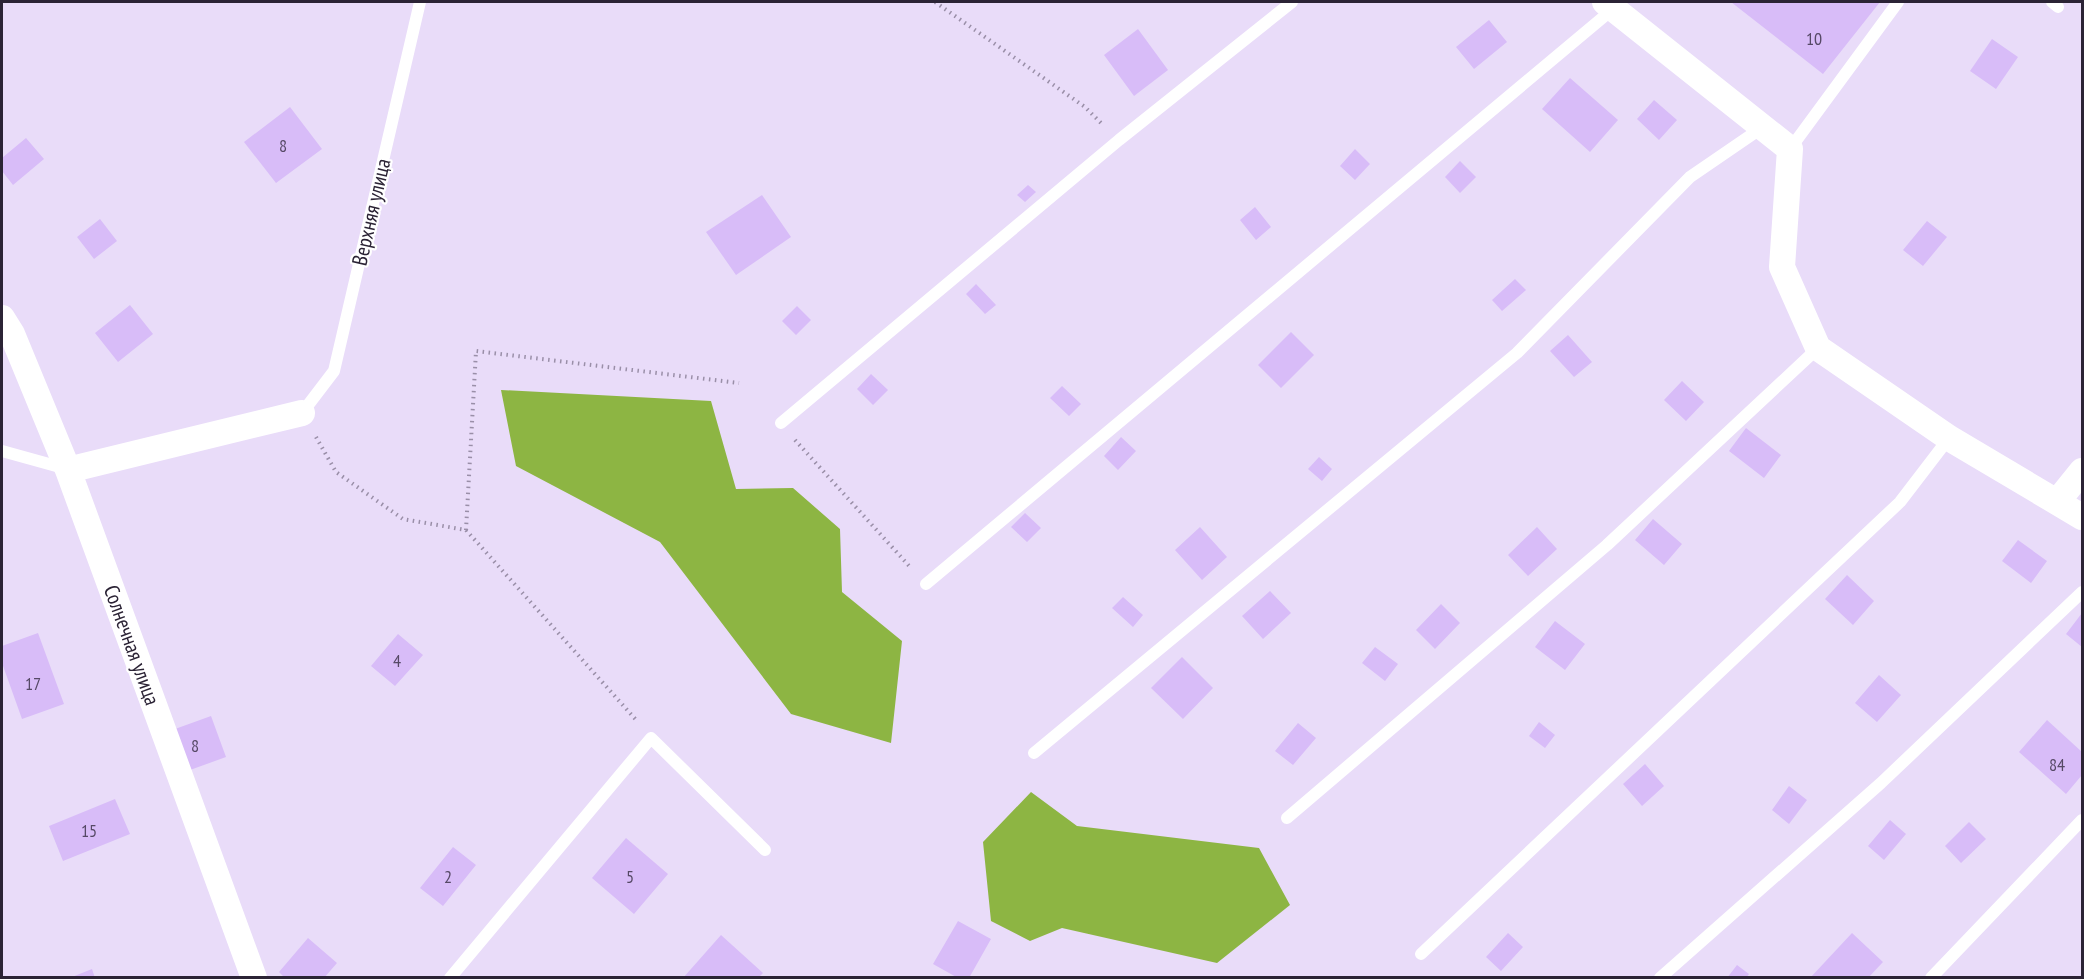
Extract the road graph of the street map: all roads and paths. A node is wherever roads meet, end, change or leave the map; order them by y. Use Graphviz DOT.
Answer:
graph roads {
  1 [pos="420,2"];
  2 [pos="935,2"];
  3 [pos="1292,2"];
  4 [pos="1898,2"];
  5 [pos="1609,5"];
  6 [pos="1763,127"];
  7 [pos="1119,140"];
  8 [pos="1790,149"];
  9 [pos="2,318"];
  10 [pos="1818,348"];
  11 [pos="739,383"];
  12 [pos="302,413"];
  13 [pos="781,423"];
  14 [pos="1949,438"];
  15 [pos="2,451"];
  16 [pos="68,470"];
  17 [pos="2082,471"];
  18 [pos="2057,502"];
  19 [pos="2082,517"];
  20 [pos="466,530"];
  21 [pos="926,584"];
  22 [pos="2082,592"];
  23 [pos="651,738"];
  24 [pos="1034,753"];
  25 [pos="1287,818"];
  26 [pos="2082,820"];
  27 [pos="765,850"];
  28 [pos="1421,954"];
  29 [pos="254,978"];
  30 [pos="450,978"];
  31 [pos="1660,978"];
  32 [pos="1931,978"];
  1 -- 12 [label="lane, Верхняя улица"];
  2 -- 7 [label="path"];
  3 -- 7 [label="lane"];
  4 -- 8 [label="lane"];
  5 -- 6 [label="street"];
  5 -- 21 [label="lane"];
  6 -- 8 [label="street"];
  6 -- 24 [label="lane"];
  7 -- 13 [label="lane"];
  8 -- 10 [label="street"];
  9 -- 16 [label="street, Солнечная улица"];
  10 -- 14 [label="street"];
  10 -- 25 [label="lane"];
  11 -- 20 [label="path"];
  12 -- 16 [label="street"];
  12 -- 20 [label="path"];
  13 -- 21 [label="path"];
  14 -- 18 [label="street"];
  14 -- 28 [label="lane"];
  15 -- 16 [label="lane"];
  16 -- 29 [label="street, Солнечная улица"];
  17 -- 18 [label="street"];
  18 -- 19 [label="street"];
  20 -- 23 [label="path"];
  22 -- 31 [label="lane"];
  23 -- 27 [label="lane"];
  23 -- 30 [label="lane"];
  26 -- 32 [label="lane"];
}
